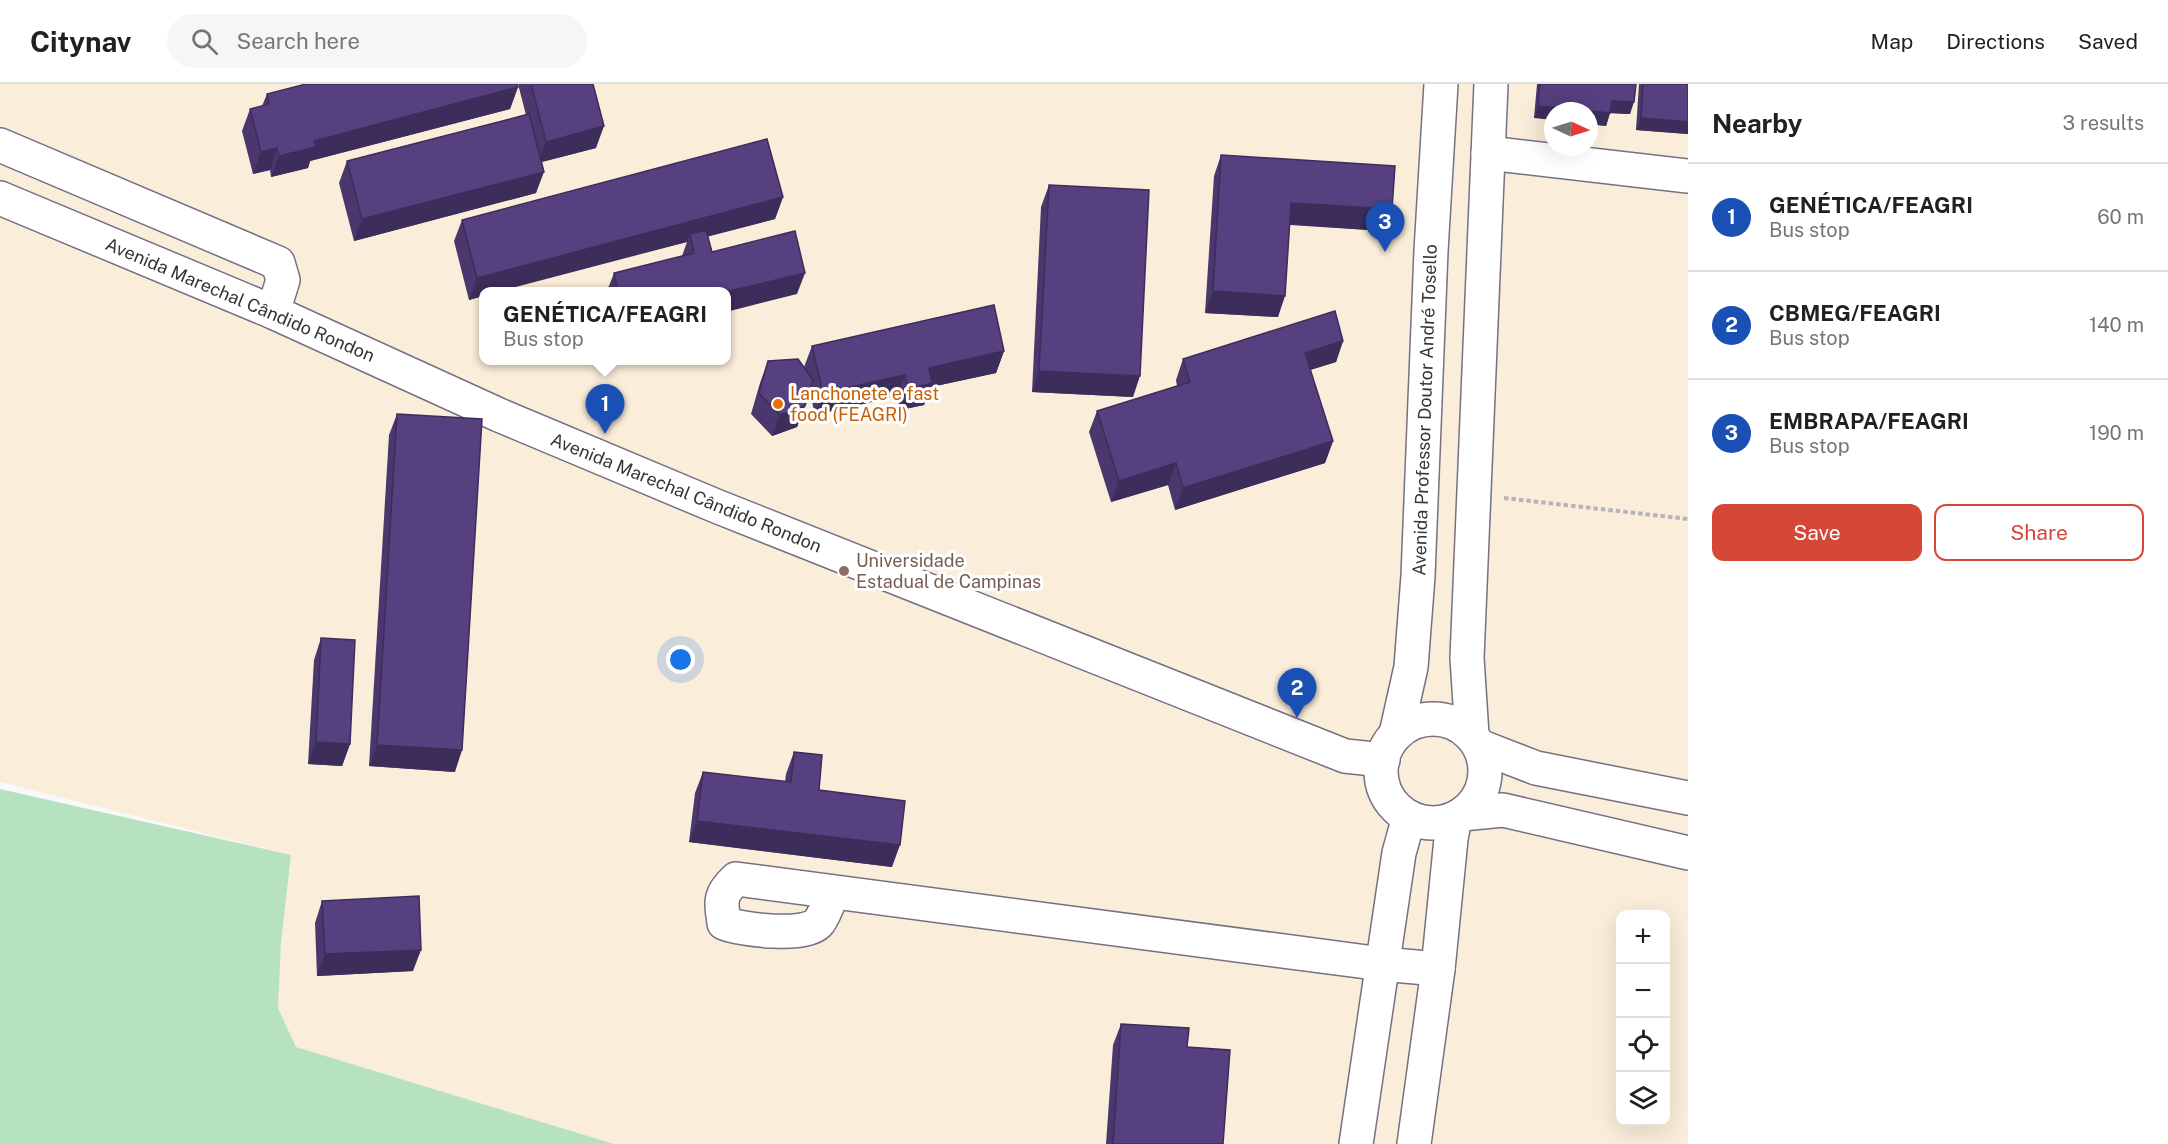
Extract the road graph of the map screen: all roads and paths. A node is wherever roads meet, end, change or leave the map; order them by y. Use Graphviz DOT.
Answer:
graph roads {
  1 [pos="1441,84"];
  2 [pos="1491,84"];
  3 [pos="0,145"];
  4 [pos="1488,153"];
  5 [pos="1688,176"];
  6 [pos="0,198"];
  7 [pos="1431,250"];
  8 [pos="1483,250"];
  9 [pos="273,312"];
  10 [pos="1472,494"];
  11 [pos="1688,519"];
  12 [pos="1475,741"];
  13 [pos="1390,747"];
  14 [pos="1688,798"];
  15 [pos="1459,816"];
  16 [pos="1408,817"];
  17 [pos="1688,853"];
  18 [pos="833,892"];
  19 [pos="1382,964"];
  20 [pos="1438,969"];
  21 [pos="1356,1144"];
  22 [pos="1414,1144"];
  1 -- 7 [label="street, Avenida Professor Doutor André Tosello"];
  2 -- 4 [label="street"];
  3 -- 9 [label="street"];
  4 -- 5 [label="street"];
  4 -- 8 [label="street"];
  6 -- 9 [label="street, Avenida Marechal Cândido Rondon"];
  7 -- 8 [label="street"];
  7 -- 13 [label="street, Avenida Professor Doutor André Tosello"];
  8 -- 10 [label="street"];
  9 -- 13 [label="street, Avenida Marechal Cândido Rondon"];
  10 -- 11 [label="path"];
  10 -- 12 [label="street"];
  12 -- 13 [label="street"];
  12 -- 14 [label="street"];
  12 -- 15 [label="street"];
  13 -- 16 [label="street"];
  15 -- 16 [label="street"];
  15 -- 17 [label="street"];
  15 -- 20 [label="street"];
  16 -- 19 [label="street"];
  18 -- 19 [label="street"];
  19 -- 20 [label="street"];
  19 -- 21 [label="street"];
  20 -- 22 [label="street"];
}
